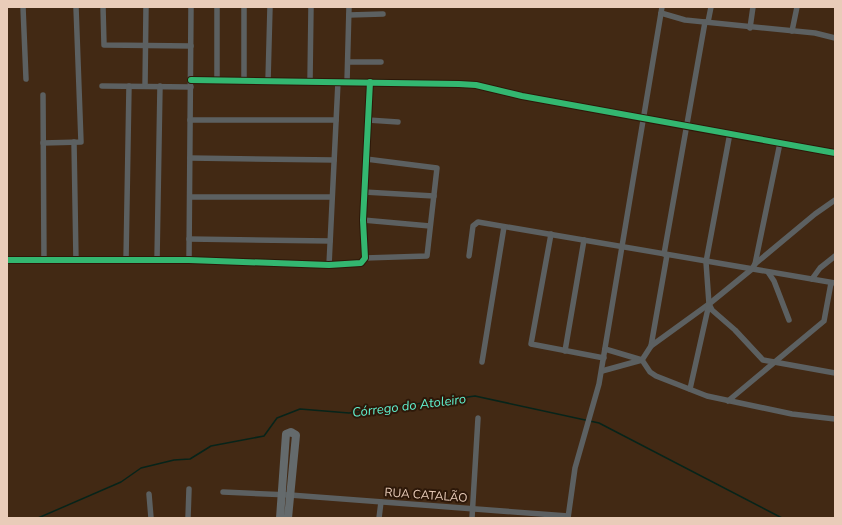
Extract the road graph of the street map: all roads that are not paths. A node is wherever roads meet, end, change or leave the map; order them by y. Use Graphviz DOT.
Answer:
graph roads {
  1 [pos="23,7"];
  2 [pos="76,7"];
  3 [pos="103,7"];
  4 [pos="146,7"];
  5 [pos="191,7"];
  6 [pos="218,7"];
  7 [pos="244,7"];
  8 [pos="270,7"];
  9 [pos="311,7"];
  10 [pos="349,7"];
  11 [pos="711,7"];
  12 [pos="753,7"];
  13 [pos="797,7"];
  14 [pos="661,10"];
  15 [pos="383,14"];
  16 [pos="349,15"];
  17 [pos="706,22"];
  18 [pos="750,28"];
  19 [pos="792,31"];
  20 [pos="835,38"];
  21 [pos="146,46"];
  22 [pos="191,46"];
  23 [pos="348,62"];
  24 [pos="381,62"];
  25 [pos="26,79"];
  26 [pos="191,80"];
  27 [pos="217,80"];
  28 [pos="244,80"];
  29 [pos="268,81"];
  30 [pos="310,81"];
  31 [pos="338,82"];
  32 [pos="347,82"];
  33 [pos="370,82"];
  34 [pos="102,86"];
  35 [pos="129,86"];
  36 [pos="145,86"];
  37 [pos="160,86"];
  38 [pos="190,87"];
  39 [pos="43,95"];
  40 [pos="643,117"];
  41 [pos="190,120"];
  42 [pos="336,120"];
  43 [pos="368,120"];
  44 [pos="398,122"];
  45 [pos="686,125"];
  46 [pos="730,133"];
  47 [pos="74,142"];
  48 [pos="43,143"];
  49 [pos="780,143"];
  50 [pos="835,153"];
  51 [pos="190,158"];
  52 [pos="366,159"];
  53 [pos="334,160"];
  54 [pos="364,192"];
  55 [pos="434,196"];
  56 [pos="190,198"];
  57 [pos="332,198"];
  58 [pos="835,200"];
  59 [pos="362,220"];
  60 [pos="430,226"];
  61 [pos="504,226"];
  62 [pos="551,234"];
  63 [pos="189,239"];
  64 [pos="330,240"];
  65 [pos="584,240"];
  66 [pos="622,247"];
  67 [pos="666,254"];
  68 [pos="470,256"];
  69 [pos="835,256"];
  70 [pos="365,258"];
  71 [pos="7,260"];
  72 [pos="44,260"];
  73 [pos="76,260"];
  74 [pos="157,260"];
  75 [pos="189,260"];
  76 [pos="126,261"];
  77 [pos="706,262"];
  78 [pos="329,265"];
  79 [pos="753,266"];
  80 [pos="768,272"];
  81 [pos="812,280"];
  82 [pos="833,283"];
  83 [pos="709,304"];
  84 [pos="789,320"];
  85 [pos="651,346"];
  86 [pos="605,349"];
  87 [pos="565,351"];
  88 [pos="604,358"];
  89 [pos="642,360"];
  90 [pos="482,362"];
  91 [pos="773,363"];
  92 [pos="602,371"];
  93 [pos="835,373"];
  94 [pos="690,389"];
  95 [pos="738,393"];
  96 [pos="728,401"];
  97 [pos="744,405"];
  98 [pos="478,418"];
  99 [pos="835,418"];
  100 [pos="189,489"];
  101 [pos="223,492"];
  102 [pos="149,494"];
  103 [pos="286,495"];
  104 [pos="381,502"];
  105 [pos="473,509"];
  106 [pos="568,517"];
  107 [pos="151,518"];
  108 [pos="188,518"];
  109 [pos="280,518"];
  110 [pos="288,518"];
  111 [pos="379,518"];
  112 [pos="472,518"];
  1 -- 25 [label="street"];
  2 -- 47 [label="street"];
  3 -- 21 [label="street"];
  4 -- 21 [label="street"];
  5 -- 22 [label="street"];
  6 -- 27 [label="street"];
  7 -- 28 [label="street"];
  8 -- 29 [label="street"];
  9 -- 30 [label="street"];
  10 -- 16 [label="street"];
  11 -- 17 [label="street"];
  12 -- 18 [label="street"];
  13 -- 19 [label="street"];
  14 -- 17 [label="street"];
  14 -- 40 [label="street"];
  15 -- 16 [label="street"];
  16 -- 23 [label="street"];
  17 -- 18 [label="street"];
  17 -- 45 [label="street"];
  18 -- 19 [label="street"];
  19 -- 20 [label="street"];
  21 -- 22 [label="street"];
  21 -- 36 [label="street"];
  22 -- 26 [label="street"];
  23 -- 24 [label="street"];
  23 -- 32 [label="street"];
  26 -- 27 [label="street"];
  26 -- 38 [label="street"];
  27 -- 28 [label="street"];
  28 -- 29 [label="street"];
  29 -- 30 [label="street"];
  30 -- 31 [label="street"];
  31 -- 32 [label="street"];
  31 -- 42 [label="street"];
  32 -- 33 [label="street"];
  33 -- 40 [label="street"];
  33 -- 43 [label="street"];
  34 -- 35 [label="street"];
  35 -- 36 [label="street"];
  35 -- 76 [label="street"];
  36 -- 37 [label="street"];
  37 -- 38 [label="street"];
  37 -- 74 [label="street"];
  38 -- 41 [label="street"];
  39 -- 48 [label="street"];
  40 -- 45 [label="street"];
  40 -- 66 [label="street"];
  41 -- 42 [label="street"];
  41 -- 51 [label="street"];
  42 -- 53 [label="street"];
  43 -- 44 [label="street"];
  43 -- 52 [label="street"];
  45 -- 46 [label="street"];
  45 -- 67 [label="street"];
  46 -- 49 [label="street"];
  46 -- 77 [label="street"];
  47 -- 48 [label="street"];
  47 -- 73 [label="street"];
  48 -- 72 [label="street"];
  49 -- 50 [label="street"];
  49 -- 79 [label="street"];
  51 -- 53 [label="street"];
  51 -- 56 [label="street"];
  52 -- 54 [label="street"];
  52 -- 55 [label="street"];
  53 -- 57 [label="street"];
  54 -- 55 [label="street"];
  54 -- 59 [label="street"];
  55 -- 60 [label="street"];
  56 -- 57 [label="street"];
  56 -- 63 [label="street"];
  57 -- 64 [label="street"];
  58 -- 79 [label="street"];
  59 -- 60 [label="street"];
  59 -- 70 [label="street"];
  60 -- 70 [label="street"];
  61 -- 62 [label="street"];
  61 -- 68 [label="street"];
  61 -- 90 [label="street"];
  62 -- 65 [label="street"];
  62 -- 87 [label="street"];
  63 -- 64 [label="street"];
  63 -- 75 [label="street"];
  64 -- 78 [label="street"];
  65 -- 66 [label="street"];
  65 -- 87 [label="street"];
  66 -- 67 [label="street"];
  66 -- 86 [label="street"];
  67 -- 77 [label="street"];
  67 -- 85 [label="street"];
  69 -- 81 [label="street"];
  70 -- 78 [label="street"];
  71 -- 72 [label="street"];
  72 -- 73 [label="street"];
  73 -- 76 [label="street"];
  74 -- 75 [label="street"];
  74 -- 76 [label="street"];
  75 -- 78 [label="street"];
  77 -- 79 [label="street"];
  77 -- 83 [label="street"];
  79 -- 80 [label="street"];
  79 -- 83 [label="street"];
  80 -- 81 [label="street"];
  80 -- 84 [label="street"];
  81 -- 82 [label="street"];
  82 -- 91 [label="street"];
  83 -- 85 [label="street"];
  83 -- 91 [label="street"];
  83 -- 94 [label="street"];
  85 -- 89 [label="street"];
  86 -- 88 [label="street"];
  86 -- 89 [label="street"];
  87 -- 88 [label="street"];
  88 -- 92 [label="street"];
  89 -- 92 [label="street"];
  89 -- 94 [label="street"];
  91 -- 93 [label="street"];
  91 -- 95 [label="street"];
  92 -- 106 [label="street"];
  94 -- 96 [label="street"];
  95 -- 96 [label="street"];
  95 -- 97 [label="street"];
  96 -- 97 [label="street"];
  97 -- 99 [label="street"];
  98 -- 105 [label="street"];
  100 -- 108 [label="street"];
  101 -- 103 [label="street, RUA CATALÃO"];
  102 -- 107 [label="street"];
  103 -- 103 [label="street"];
  103 -- 104 [label="street, RUA CATALÃO"];
  103 -- 109 [label="street"];
  103 -- 110 [label="street"];
  104 -- 105 [label="street, RUA CATALÃO"];
  104 -- 111 [label="street"];
  105 -- 106 [label="street, RUA CATALÃO"];
  105 -- 112 [label="street"];
}
